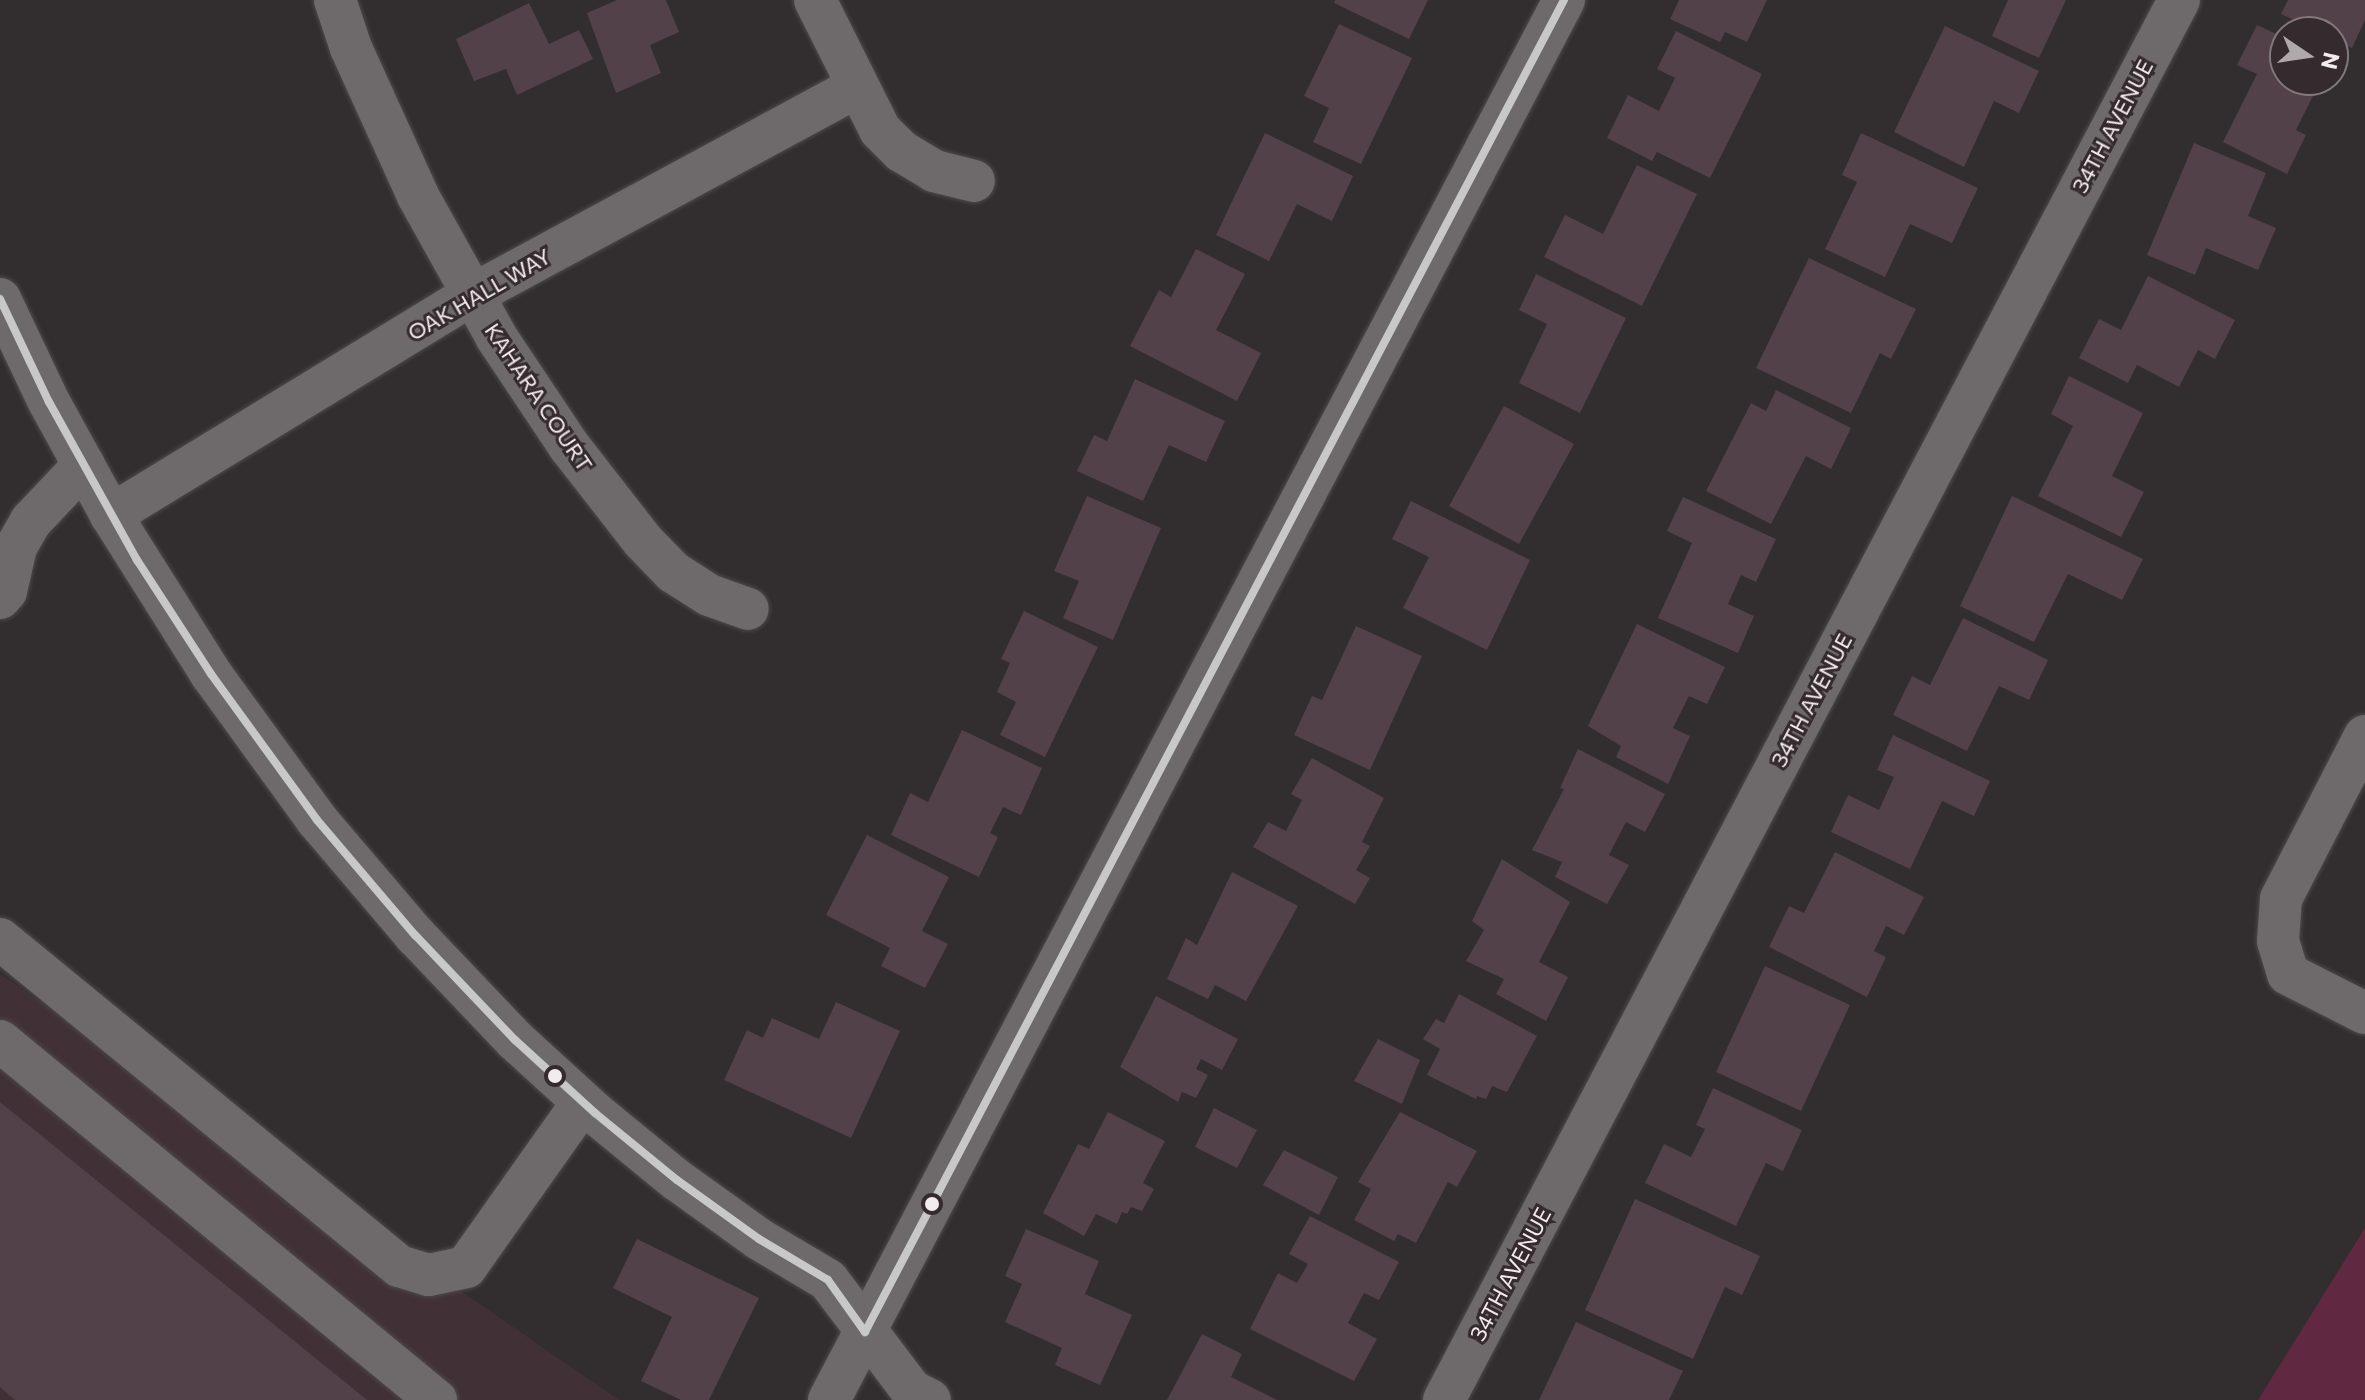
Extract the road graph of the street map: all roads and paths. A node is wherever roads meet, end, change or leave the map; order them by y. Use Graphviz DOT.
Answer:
graph roads {
  1 [pos="335,0"];
  2 [pos="815,0"];
  3 [pos="1564,0"];
  4 [pos="2179,0"];
  5 [pos="856,87"];
  6 [pos="974,181"];
  7 [pos="472,295"];
  8 [pos="0,299"];
  9 [pos="84,465"];
  10 [pos="111,515"];
  11 [pos="0,598"];
  12 [pos="748,609"];
  13 [pos="2365,736"];
  14 [pos="0,939"];
  15 [pos="2365,1013"];
  16 [pos="0,1041"];
  17 [pos="583,1102"];
  18 [pos="865,1332"];
  19 [pos="436,1400"];
  20 [pos="829,1400"];
  21 [pos="930,1400"];
  22 [pos="1444,1400"];
  1 -- 7 [label="street, KAHARA COURT"];
  2 -- 5 [label="street"];
  3 -- 18 [label="street"];
  4 -- 22 [label="street, 34TH AVENUE"];
  5 -- 6 [label="street"];
  5 -- 7 [label="street, OAK HALL WAY"];
  7 -- 10 [label="street, OAK HALL WAY"];
  7 -- 12 [label="street, KAHARA COURT"];
  8 -- 9 [label="street"];
  9 -- 10 [label="street"];
  9 -- 11 [label="street"];
  10 -- 17 [label="street"];
  13 -- 15 [label="street"];
  14 -- 17 [label="street"];
  16 -- 19 [label="street"];
  17 -- 18 [label="street"];
  18 -- 20 [label="street"];
  18 -- 21 [label="street"];
}
